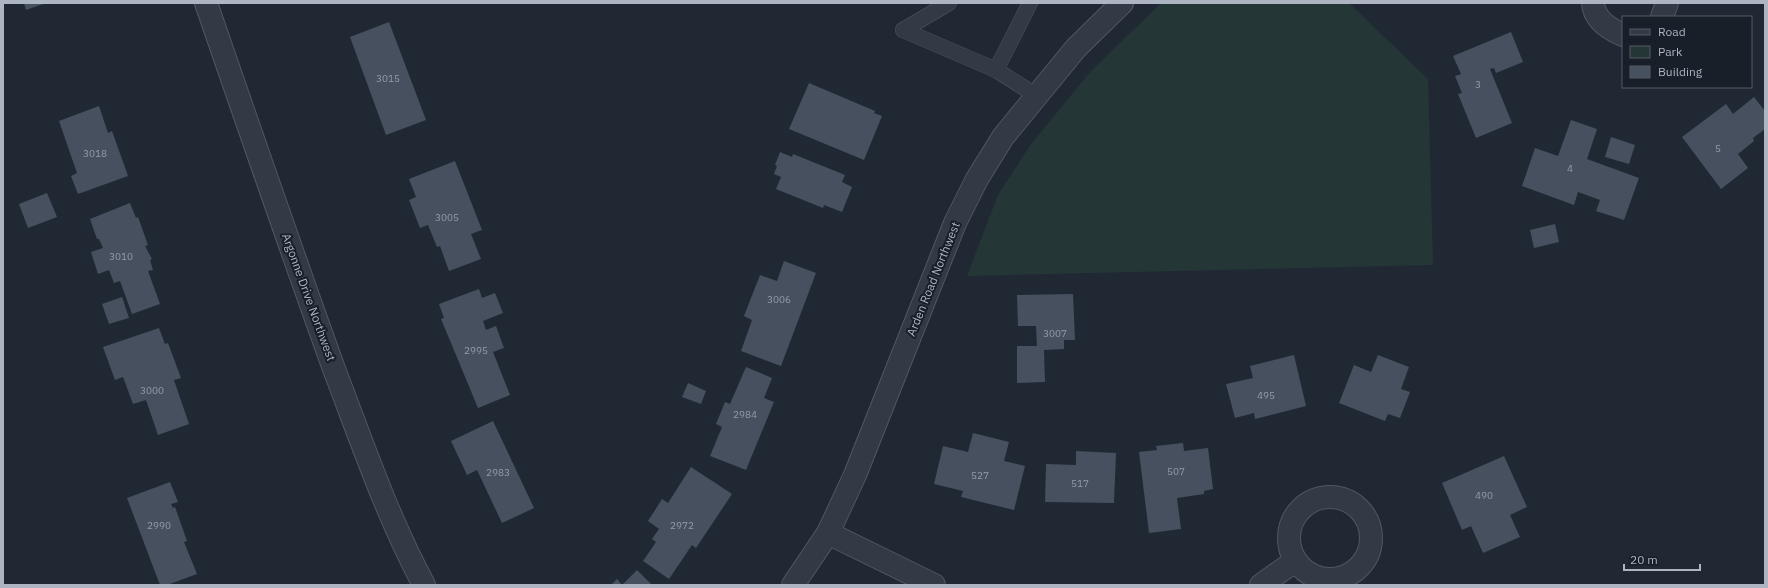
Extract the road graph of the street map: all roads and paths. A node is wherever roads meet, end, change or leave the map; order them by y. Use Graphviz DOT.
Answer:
graph roads {
  1 [pos="206,3"];
  2 [pos="950,3"];
  3 [pos="1030,3"];
  4 [pos="1122,3"];
  5 [pos="1594,3"];
  6 [pos="1667,3"];
  7 [pos="1662,16"];
  8 [pos="1622,35"];
  9 [pos="996,70"];
  10 [pos="1037,96"];
  11 [pos="828,533"];
  12 [pos="1295,562"];
  13 [pos="424,585"];
  14 [pos="793,585"];
  15 [pos="934,585"];
  16 [pos="1261,585"];
  1 -- 13 [label="street, Argonne Drive Northwest"];
  2 -- 9 [label="lane"];
  3 -- 9 [label="lane"];
  4 -- 10 [label="street, Arden Road Northwest"];
  5 -- 8 [label="street"];
  6 -- 7 [label="street"];
  9 -- 10 [label="lane"];
  10 -- 11 [label="street, Arden Road Northwest"];
  11 -- 14 [label="street, Arden Road Northwest"];
  11 -- 15 [label="street"];
  12 -- 16 [label="street"];
}
